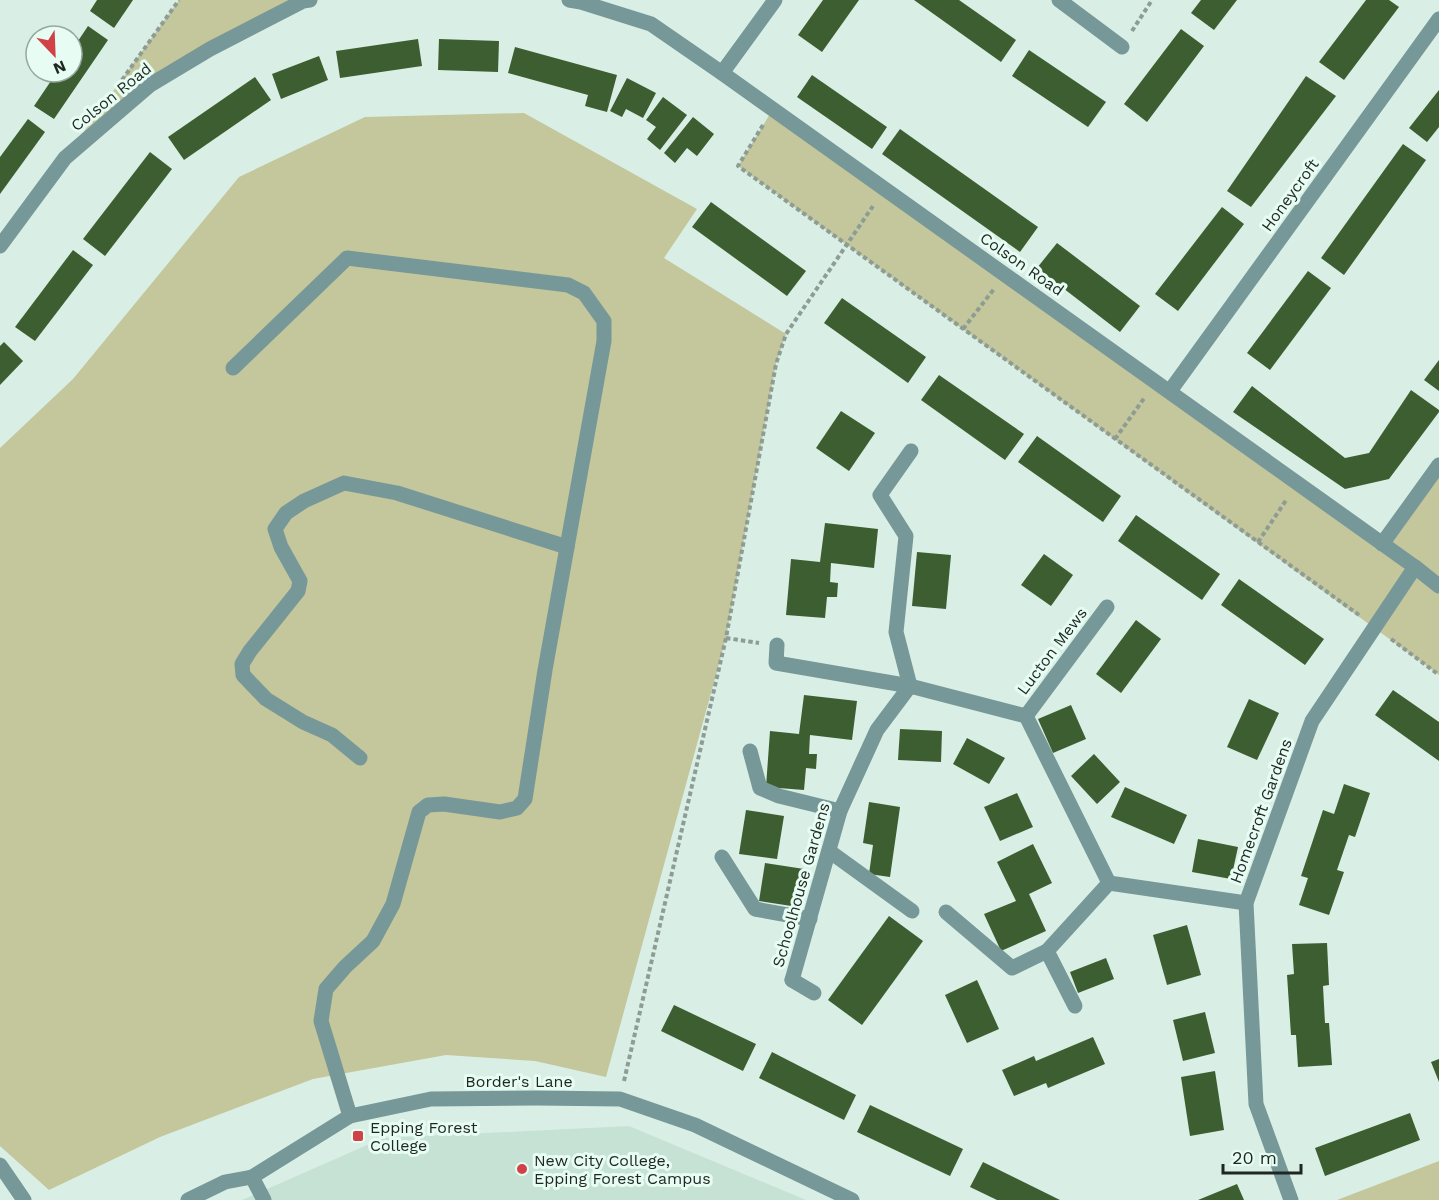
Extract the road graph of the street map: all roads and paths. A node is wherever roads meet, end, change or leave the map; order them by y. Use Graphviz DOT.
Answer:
graph roads {
  1 [pos="305,0"];
  2 [pos="569,0"];
  3 [pos="775,0"];
  4 [pos="1059,0"];
  5 [pos="1152,0"];
  6 [pos="1439,19"];
  7 [pos="1122,47"];
  8 [pos="722,73"];
  9 [pos="773,109"];
  10 [pos="885,189"];
  11 [pos="847,245"];
  12 [pos="0,246"];
  13 [pos="1006,274"];
  14 [pos="963,329"];
  15 [pos="233,368"];
  16 [pos="1156,381"];
  17 [pos="1170,391"];
  18 [pos="1115,439"];
  19 [pos="911,452"];
  20 [pos="1439,465"];
  21 [pos="1297,484"];
  22 [pos="1258,542"];
  23 [pos="1382,544"];
  24 [pos="567,547"];
  25 [pos="1416,567"];
  26 [pos="1439,585"];
  27 [pos="1107,607"];
  28 [pos="1375,627"];
  29 [pos="726,638"];
  30 [pos="777,645"];
  31 [pos="1439,675"];
  32 [pos="910,686"];
  33 [pos="1026,716"];
  34 [pos="750,751"];
  35 [pos="360,758"];
  36 [pos="840,811"];
  37 [pos="829,851"];
  38 [pos="722,857"];
  39 [pos="1109,883"];
  40 [pos="1246,903"];
  41 [pos="912,911"];
  42 [pos="946,912"];
  43 [pos="810,919"];
  44 [pos="1047,951"];
  45 [pos="814,993"];
  46 [pos="1075,1006"];
  47 [pos="620,1099"];
  48 [pos="350,1116"];
  49 [pos="0,1165"];
  50 [pos="252,1177"];
  51 [pos="24,1200"];
  52 [pos="188,1200"];
  53 [pos="264,1200"];
  54 [pos="852,1200"];
  55 [pos="1291,1200"];
  1 -- 12 [label="street, Colson Road"];
  2 -- 8 [label="street, Colson Road"];
  3 -- 8 [label="street"];
  4 -- 7 [label="street"];
  5 -- 7 [label="path"];
  6 -- 17 [label="street, Honeycroft"];
  8 -- 9 [label="street, Colson Road"];
  9 -- 10 [label="street, Colson Road"];
  9 -- 11 [label="path"];
  10 -- 11 [label="path"];
  10 -- 13 [label="street, Colson Road"];
  11 -- 14 [label="path"];
  11 -- 29 [label="path"];
  13 -- 14 [label="path"];
  13 -- 16 [label="street, Colson Road"];
  14 -- 18 [label="path"];
  15 -- 24 [label="street"];
  16 -- 17 [label="street, Colson Road"];
  16 -- 18 [label="path"];
  17 -- 21 [label="street, Colson Road"];
  18 -- 22 [label="path"];
  19 -- 32 [label="street"];
  20 -- 23 [label="street"];
  21 -- 22 [label="path"];
  21 -- 23 [label="street, Colson Road"];
  22 -- 28 [label="path"];
  23 -- 25 [label="street, Colson Road"];
  24 -- 35 [label="street"];
  24 -- 48 [label="street"];
  25 -- 26 [label="street, Colson Road"];
  25 -- 28 [label="street, Homecroft Gardens"];
  27 -- 33 [label="street, Lucton Mews"];
  28 -- 31 [label="path"];
  28 -- 40 [label="street, Homecroft Gardens"];
  29 -- 30 [label="path"];
  29 -- 47 [label="path"];
  30 -- 32 [label="street"];
  32 -- 33 [label="street"];
  32 -- 36 [label="street, Schoolhouse Gardens"];
  33 -- 39 [label="street"];
  34 -- 36 [label="street"];
  36 -- 37 [label="street, Schoolhouse Gardens"];
  37 -- 41 [label="street"];
  37 -- 43 [label="street, Schoolhouse Gardens"];
  38 -- 43 [label="street"];
  39 -- 40 [label="street"];
  39 -- 44 [label="street"];
  40 -- 55 [label="street, Homecroft Gardens"];
  42 -- 44 [label="street"];
  43 -- 45 [label="street, Schoolhouse Gardens"];
  44 -- 46 [label="street"];
  47 -- 48 [label="street, Border's Lane"];
  47 -- 54 [label="street, Border's Lane"];
  48 -- 50 [label="street, Border's Lane"];
  49 -- 51 [label="street"];
  50 -- 52 [label="street, Border's Lane"];
  50 -- 53 [label="street"];
}
